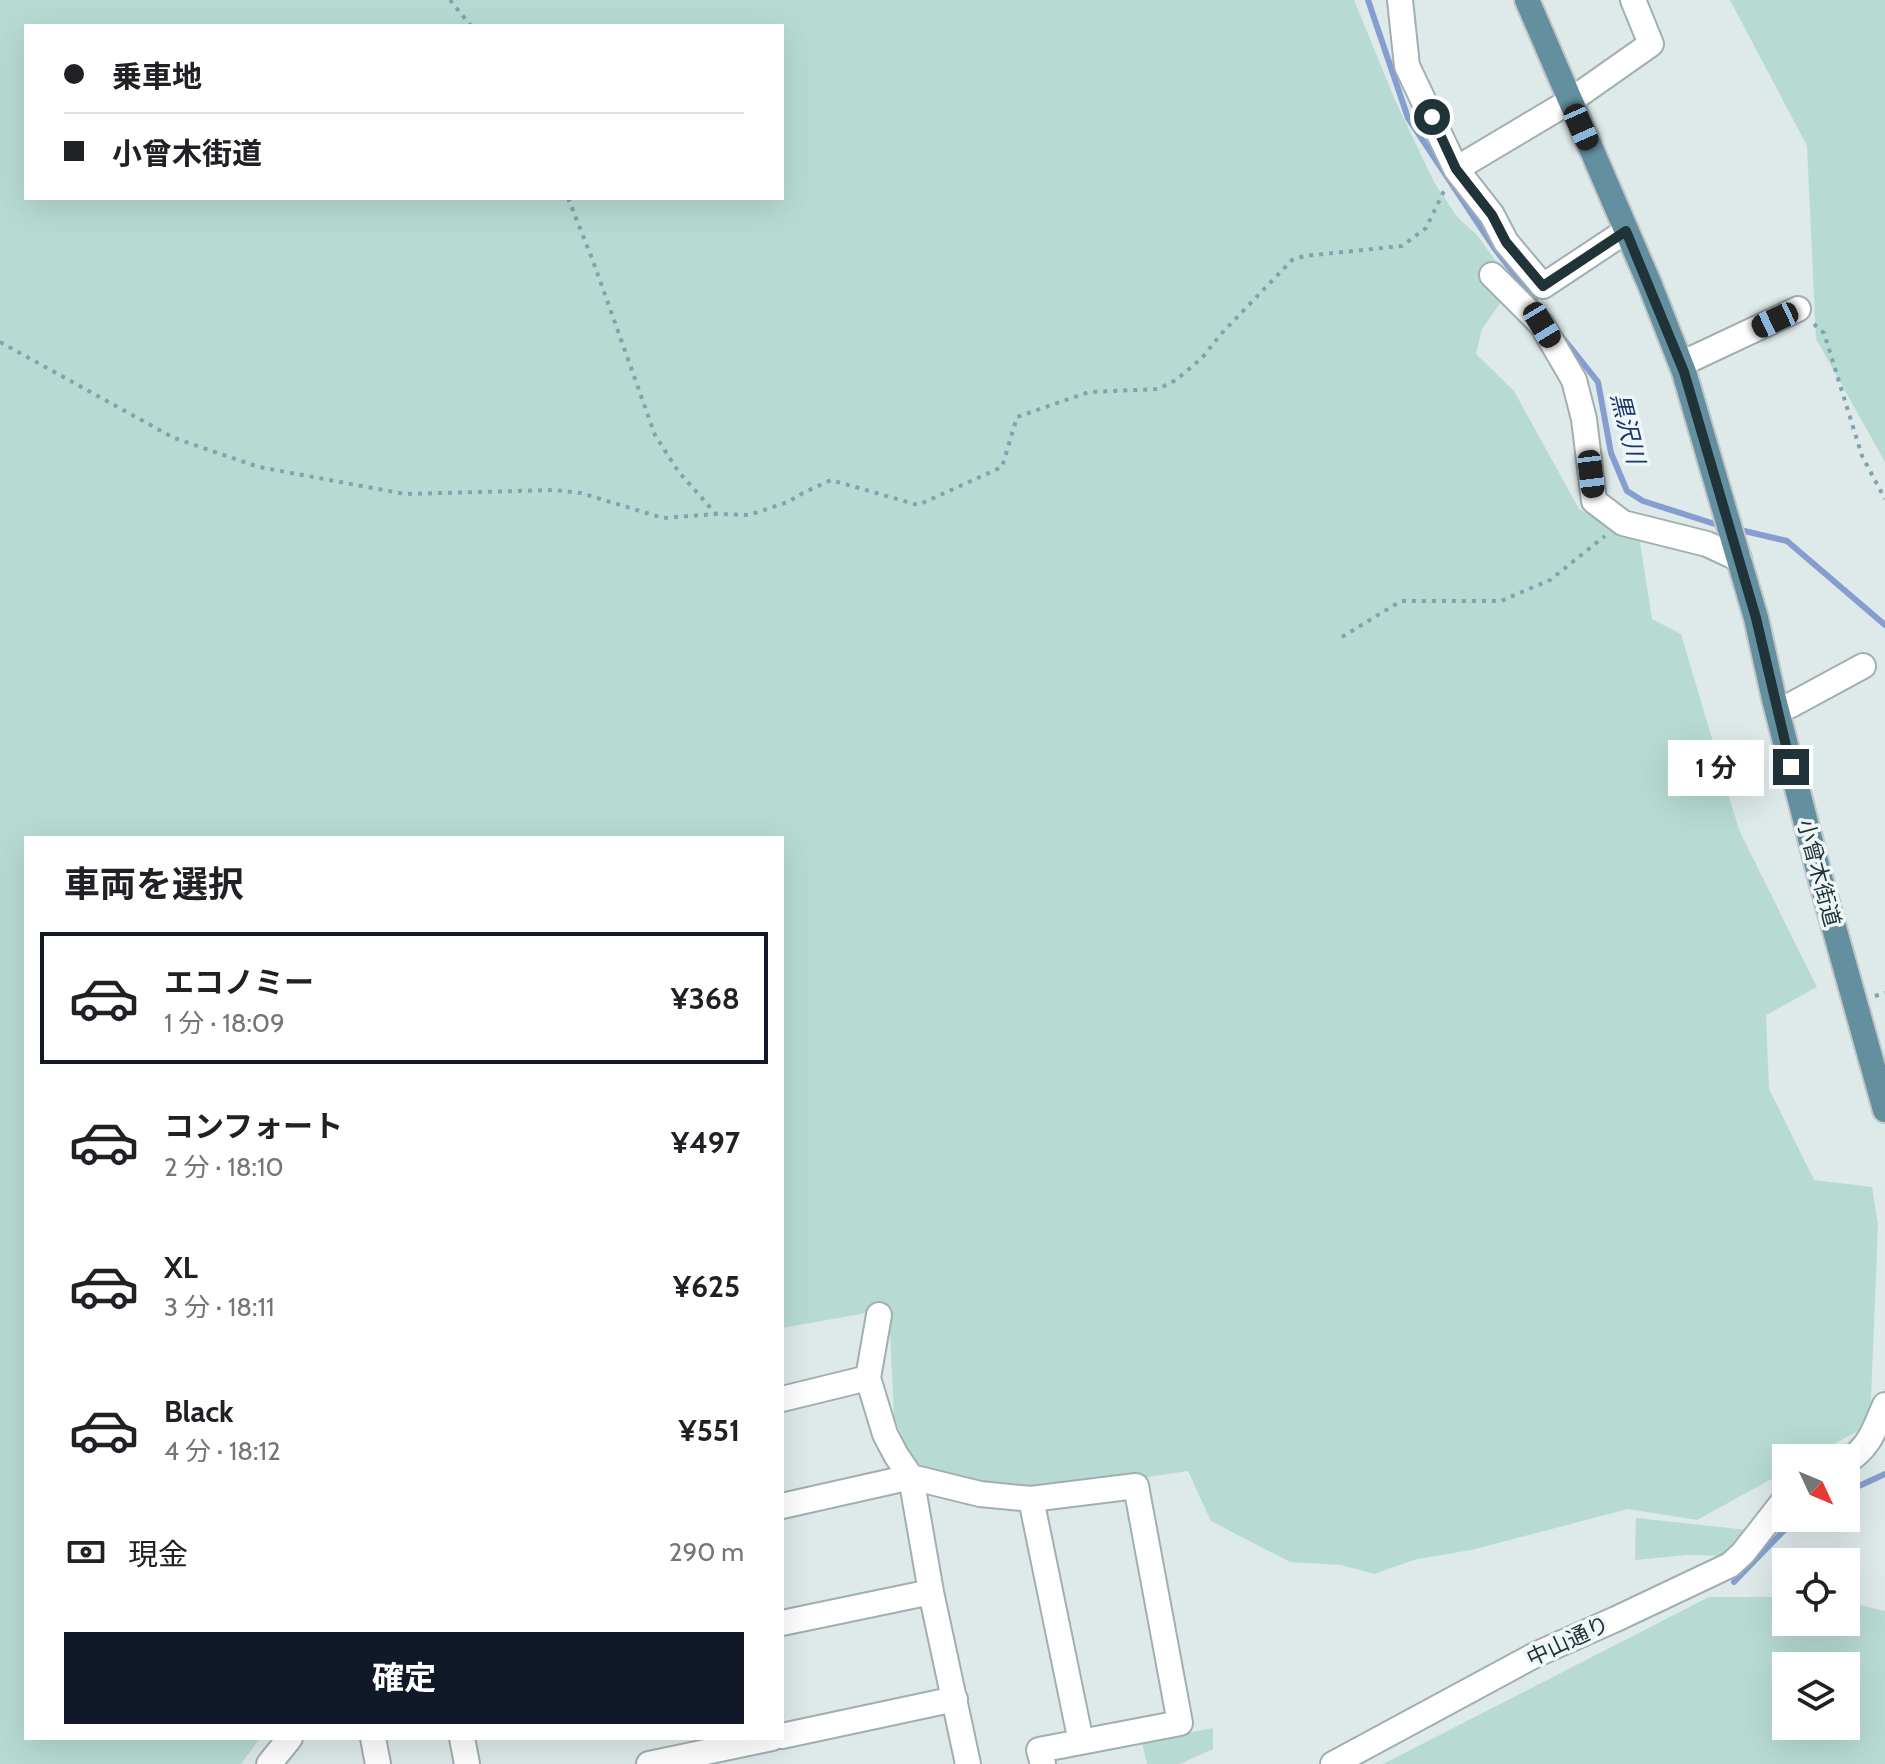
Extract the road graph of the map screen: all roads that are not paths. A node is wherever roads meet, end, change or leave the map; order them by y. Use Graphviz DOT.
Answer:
graph roads {
  1 [pos="1400,0"];
  2 [pos="1527,0"];
  3 [pos="1633,0"];
  4 [pos="1570,101"];
  5 [pos="1456,169"];
  6 [pos="1626,231"];
  7 [pos="1492,275"];
  8 [pos="1798,309"];
  9 [pos="1681,364"];
  10 [pos="1736,551"];
  11 [pos="1863,666"];
  12 [pos="1777,710"];
  13 [pos="1885,1110"];
  14 [pos="879,1315"];
  15 [pos="868,1378"];
  16 [pos="784,1399"];
  17 [pos="1885,1405"];
  18 [pos="1860,1450"];
  19 [pos="1860,1458"];
  20 [pos="1885,1458"];
  21 [pos="911,1477"];
  22 [pos="1031,1499"];
  23 [pos="784,1506"];
  24 [pos="1772,1516"];
  25 [pos="931,1592"];
  26 [pos="784,1623"];
  27 [pos="955,1699"];
  28 [pos="784,1736"];
  29 [pos="373,1740"];
  30 [pos="462,1740"];
  31 [pos="763,1740"];
  32 [pos="1081,1742"];
  33 [pos="378,1764"];
  34 [pos="467,1764"];
  35 [pos="649,1764"];
  36 [pos="968,1764"];
  37 [pos="1043,1764"];
  38 [pos="1333,1764"];
  1 -- 5 [label="street"];
  2 -- 4 [label="main road"];
  3 -- 4 [label="street"];
  4 -- 5 [label="street"];
  4 -- 6 [label="main road"];
  5 -- 6 [label="street"];
  6 -- 9 [label="main road"];
  7 -- 10 [label="street"];
  8 -- 9 [label="street"];
  9 -- 10 [label="main road, 小曾木街道"];
  10 -- 12 [label="main road, 小曾木街道"];
  11 -- 12 [label="street"];
  12 -- 13 [label="main road, 小曾木街道"];
  14 -- 15 [label="street"];
  15 -- 16 [label="street"];
  15 -- 21 [label="street"];
  17 -- 18 [label="street"];
  19 -- 20 [label="street"];
  21 -- 22 [label="street"];
  21 -- 23 [label="street"];
  21 -- 25 [label="street"];
  22 -- 32 [label="street"];
  22 -- 32 [label="street"];
  24 -- 38 [label="street, 中山通り"];
  25 -- 26 [label="street"];
  25 -- 27 [label="street"];
  27 -- 28 [label="street"];
  27 -- 36 [label="street"];
  29 -- 33 [label="street"];
  30 -- 34 [label="street"];
  31 -- 35 [label="street"];
  32 -- 37 [label="street"];
}
